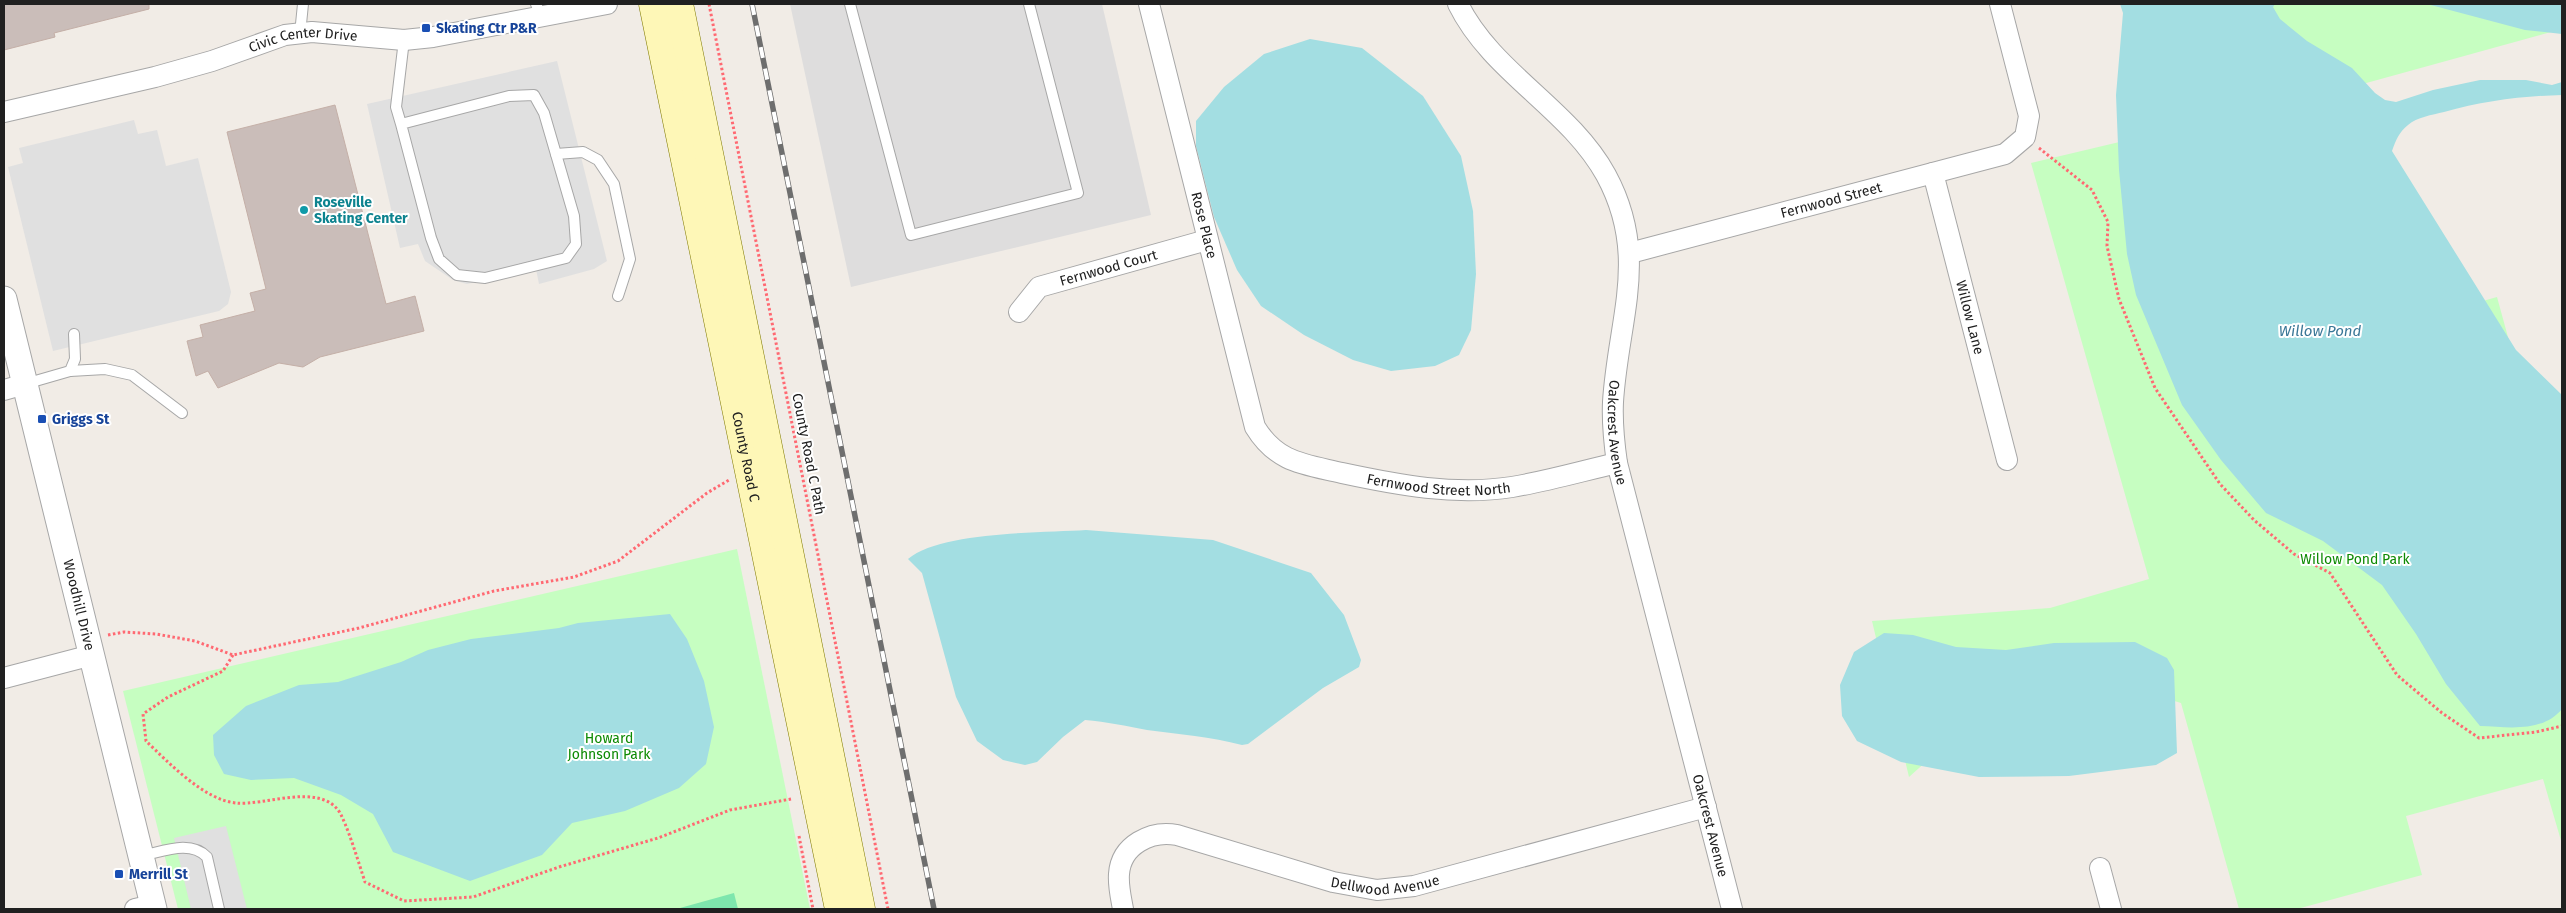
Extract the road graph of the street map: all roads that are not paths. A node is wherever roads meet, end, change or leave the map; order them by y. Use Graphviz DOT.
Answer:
graph roads {
  1 [pos="303,4"];
  2 [pos="607,4"];
  3 [pos="653,4"];
  4 [pos="679,4"];
  5 [pos="850,4"];
  6 [pos="1029,4"];
  7 [pos="1150,4"];
  8 [pos="1458,4"];
  9 [pos="2000,4"];
  10 [pos="538,10"];
  11 [pos="300,34"];
  12 [pos="404,40"];
  13 [pos="4,112"];
  14 [pos="400,124"];
  15 [pos="556,154"];
  16 [pos="1933,173"];
  17 [pos="1207,240"];
  18 [pos="1630,253"];
  19 [pos="618,296"];
  20 [pos="4,299"];
  21 [pos="1019,312"];
  22 [pos="74,334"];
  23 [pos="70,371"];
  24 [pos="14,387"];
  25 [pos="182,412"];
  26 [pos="1265,443"];
  27 [pos="2007,460"];
  28 [pos="1617,463"];
  29 [pos="90,648"];
  30 [pos="4,678"];
  31 [pos="1706,807"];
  32 [pos="141,856"];
  33 [pos="2100,868"];
  34 [pos="147,908"];
  35 [pos="220,909"];
  36 [pos="838,909"];
  37 [pos="861,909"];
  38 [pos="1123,909"];
  39 [pos="1732,909"];
  40 [pos="2111,909"];
  1 -- 11 [label="lane"];
  2 -- 10 [label="street, Civic Center Drive"];
  3 -- 36 [label="main road, County Road C"];
  4 -- 37 [label="main road, County Road C"];
  5 -- 6 [label="lane"];
  7 -- 17 [label="street, Rose Place"];
  8 -- 18 [label="street, Oakcrest Avenue"];
  9 -- 16 [label="street, Fernwood Street"];
  10 -- 12 [label="street, Civic Center Drive"];
  11 -- 12 [label="street, Civic Center Drive"];
  11 -- 13 [label="street, Civic Center Drive"];
  12 -- 14 [label="lane"];
  14 -- 15 [label="lane"];
  14 -- 15 [label="lane"];
  15 -- 19 [label="lane"];
  16 -- 18 [label="street, Fernwood Street"];
  16 -- 27 [label="street, Willow Lane"];
  17 -- 21 [label="street, Fernwood Court"];
  17 -- 26 [label="street, Rose Place"];
  18 -- 28 [label="street, Oakcrest Avenue"];
  20 -- 24 [label="street, Woodhill Drive"];
  22 -- 23 [label="lane"];
  23 -- 24 [label="lane"];
  23 -- 25 [label="lane"];
  24 -- 29 [label="street, Woodhill Drive"];
  26 -- 28 [label="street, Fernwood Street North"];
  28 -- 31 [label="street, Oakcrest Avenue"];
  29 -- 30 [label="street"];
  29 -- 32 [label="street, Woodhill Drive"];
  31 -- 38 [label="street, Dellwood Avenue"];
  31 -- 39 [label="street, Oakcrest Avenue"];
  32 -- 34 [label="street, Woodhill Drive"];
  32 -- 35 [label="lane"];
  33 -- 40 [label="street"];
}
